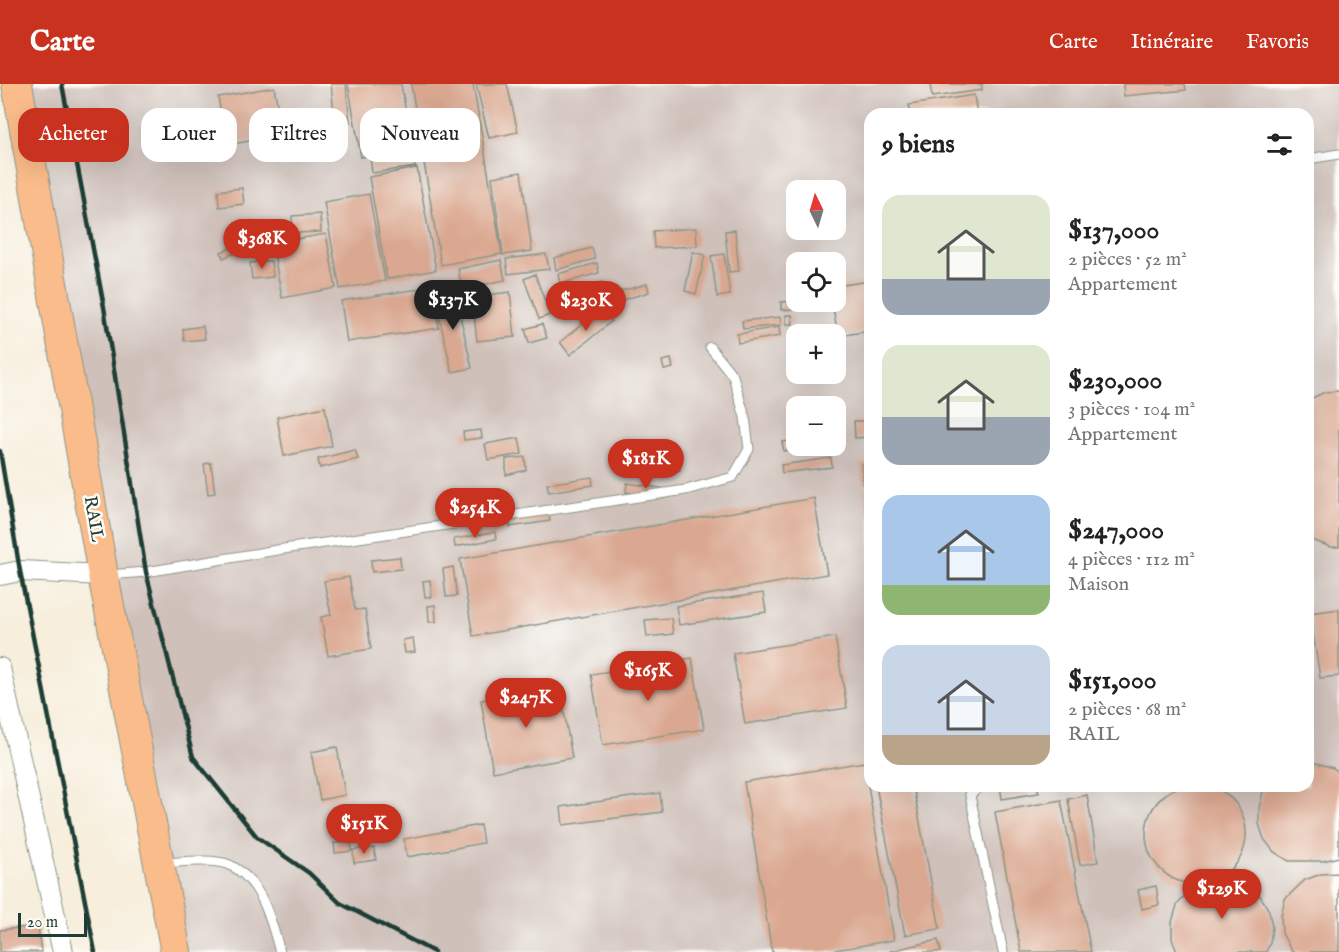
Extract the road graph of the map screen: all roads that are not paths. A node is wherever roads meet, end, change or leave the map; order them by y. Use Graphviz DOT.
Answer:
graph roads {
  1 [pos="17,84"];
  2 [pos="1339,154"];
  3 [pos="1314,158"];
  4 [pos="710,346"];
  5 [pos="0,575"];
  6 [pos="103,575"];
  7 [pos="0,668"];
  8 [pos="969,792"];
  9 [pos="159,863"];
  10 [pos="63,952"];
  11 [pos="176,952"];
  12 [pos="280,952"];
  13 [pos="1003,952"];
  1 -- 6 [label="main road, RAIL"];
  2 -- 3 [label="lane"];
  4 -- 6 [label="lane"];
  5 -- 6 [label="street"];
  6 -- 9 [label="main road, RAIL"];
  7 -- 10 [label="street"];
  8 -- 13 [label="lane"];
  9 -- 11 [label="main road, RAIL"];
  9 -- 12 [label="lane"];
}
